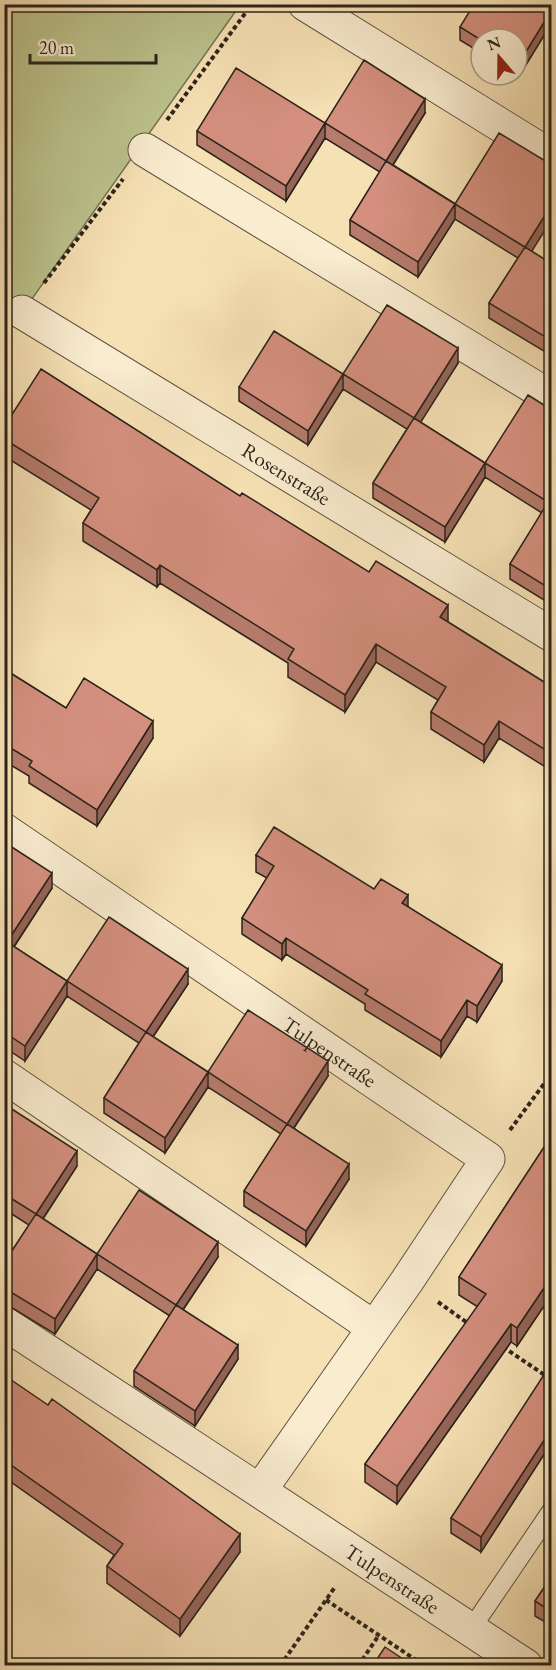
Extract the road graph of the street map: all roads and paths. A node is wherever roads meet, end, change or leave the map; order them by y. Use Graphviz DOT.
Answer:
graph roads {
  1 [pos="305,4"];
  2 [pos="145,150"];
  3 [pos="552,157"];
  4 [pos="22,312"];
  5 [pos="552,398"];
  6 [pos="552,635"];
  7 [pos="4,830"];
  8 [pos="552,1073"];
  9 [pos="4,1076"];
  10 [pos="488,1159"];
  11 [pos="407,1281"];
  12 [pos="4,1323"];
  13 [pos="472,1325"];
  14 [pos="373,1327"];
  15 [pos="499,1344"];
  16 [pos="552,1380"];
  17 [pos="261,1489"];
  18 [pos="552,1510"];
  19 [pos="357,1554"];
  20 [pos="326,1600"];
  21 [pos="471,1629"];
  22 [pos="379,1635"];
  23 [pos="280,1665"];
  24 [pos="358,1665"];
  25 [pos="425,1665"];
  26 [pos="526,1665"];
  1 -- 3 [label="street"];
  2 -- 5 [label="street"];
  4 -- 6 [label="street, Rosenstraße"];
  7 -- 10 [label="street, Tulpenstraße"];
  8 -- 10 [label="path"];
  9 -- 14 [label="street"];
  10 -- 11 [label="street"];
  11 -- 13 [label="path"];
  11 -- 14 [label="street"];
  12 -- 17 [label="street, Tulpenstraße"];
  14 -- 17 [label="street"];
  15 -- 16 [label="path"];
  17 -- 19 [label="street, Tulpenstraße"];
  18 -- 21 [label="lane"];
  19 -- 20 [label="path"];
  19 -- 21 [label="street, Tulpenstraße"];
  20 -- 22 [label="path"];
  20 -- 23 [label="path"];
  21 -- 26 [label="street, Tulpenstraße"];
  22 -- 24 [label="path"];
  22 -- 25 [label="path"];
}
